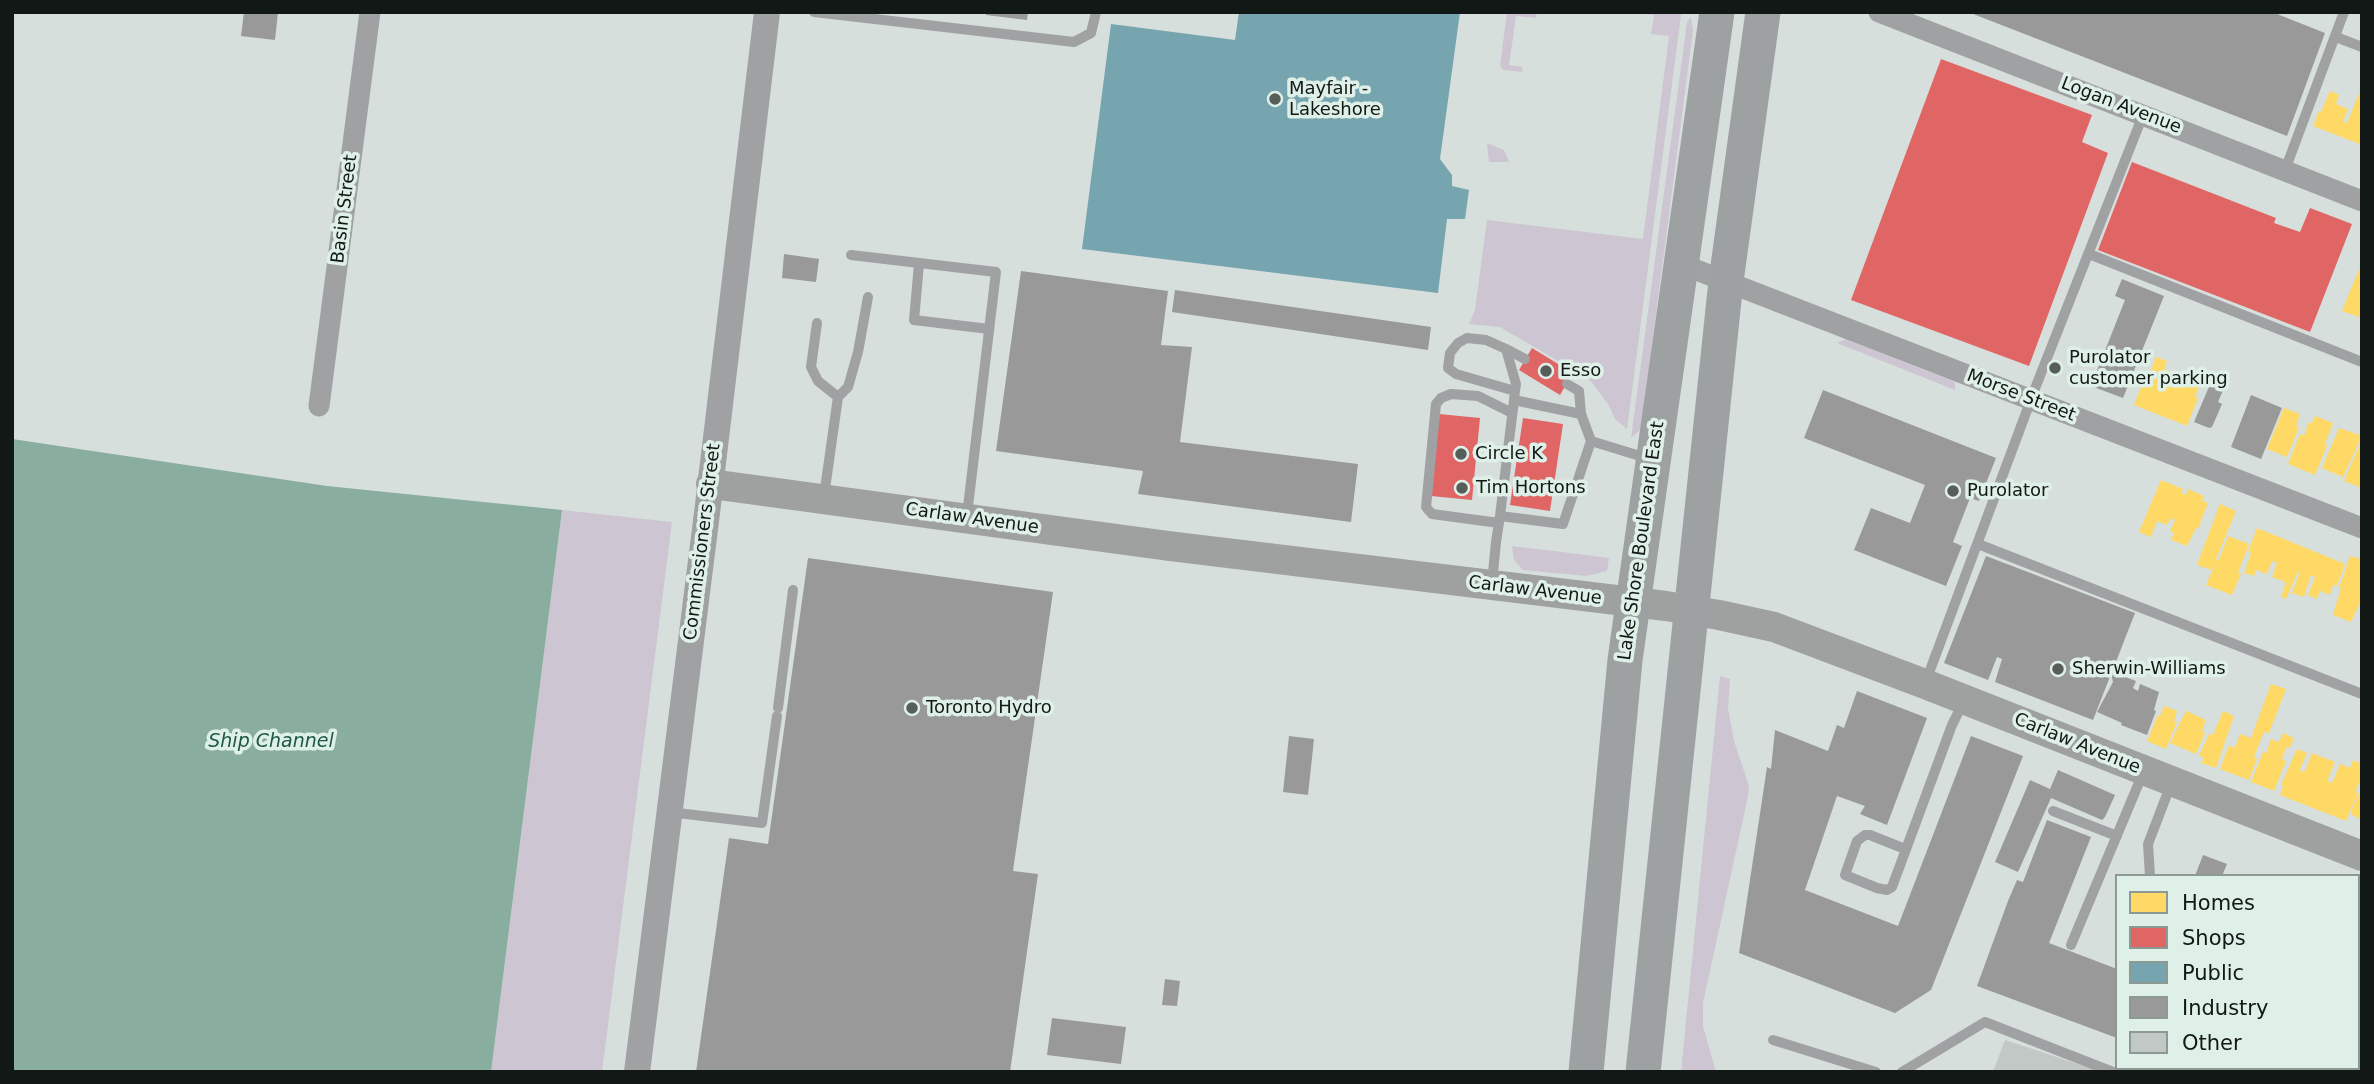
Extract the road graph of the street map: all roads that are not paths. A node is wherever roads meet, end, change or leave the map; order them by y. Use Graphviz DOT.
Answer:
graph roads {
  1 [pos="370,12"];
  2 [pos="767,12"];
  3 [pos="814,12"];
  4 [pos="1096,12"];
  5 [pos="1717,12"];
  6 [pos="1763,12"];
  7 [pos="1879,12"];
  8 [pos="2344,12"];
  9 [pos="2336,37"];
  10 [pos="2362,47"];
  11 [pos="2143,115"];
  12 [pos="2285,170"];
  13 [pos="2362,201"];
  14 [pos="2089,254"];
  15 [pos="850,255"];
  16 [pos="919,264"];
  17 [pos="1681,264"];
  18 [pos="1726,281"];
  19 [pos="869,297"];
  20 [pos="817,323"];
  21 [pos="989,329"];
  22 [pos="1506,349"];
  23 [pos="1525,359"];
  24 [pos="2362,362"];
  25 [pos="1567,384"];
  26 [pos="1515,392"];
  27 [pos="838,397"];
  28 [pos="2031,399"];
  29 [pos="319,406"];
  30 [pos="1512,414"];
  31 [pos="1581,414"];
  32 [pos="1591,441"];
  33 [pos="1652,460"];
  34 [pos="710,484"];
  35 [pos="823,499"];
  36 [pos="966,518"];
  37 [pos="1499,520"];
  38 [pos="2362,528"];
  39 [pos="1978,544"];
  40 [pos="1491,586"];
  41 [pos="793,590"];
  42 [pos="1632,603"];
  43 [pos="1692,610"];
  44 [pos="1925,684"];
  45 [pos="2362,694"];
  46 [pos="1965,700"];
  47 [pos="2144,771"];
  48 [pos="2172,781"];
  49 [pos="2053,811"];
  50 [pos="669,812"];
  51 [pos="2117,836"];
  52 [pos="1905,849"];
  53 [pos="2362,856"];
  54 [pos="2150,874"];
  55 [pos="2071,945"];
  56 [pos="1773,1040"];
  57 [pos="637,1072"];
  58 [pos="1586,1072"];
  59 [pos="1643,1072"];
  60 [pos="1876,1072"];
  61 [pos="1902,1072"];
  62 [pos="2113,1072"];
  1 -- 29 [label="street, Basin Street"];
  2 -- 34 [label="street, Commissioners Street"];
  3 -- 4 [label="lane"];
  5 -- 17 [label="highway, Lake Shore Boulevard East"];
  6 -- 18 [label="highway"];
  7 -- 11 [label="street, Logan Avenue"];
  8 -- 9 [label="lane"];
  9 -- 10 [label="lane"];
  9 -- 12 [label="lane"];
  11 -- 12 [label="street, Logan Avenue"];
  11 -- 14 [label="lane"];
  12 -- 13 [label="street, Logan Avenue"];
  14 -- 24 [label="lane"];
  14 -- 28 [label="lane"];
  15 -- 16 [label="lane"];
  16 -- 21 [label="lane"];
  16 -- 21 [label="lane"];
  17 -- 18 [label="street, Morse Street"];
  17 -- 33 [label="highway, Lake Shore Boulevard East"];
  18 -- 28 [label="street, Morse Street"];
  18 -- 43 [label="highway"];
  19 -- 27 [label="lane"];
  20 -- 27 [label="lane"];
  21 -- 36 [label="lane"];
  22 -- 23 [label="lane"];
  22 -- 26 [label="lane"];
  22 -- 26 [label="lane"];
  25 -- 31 [label="lane"];
  26 -- 30 [label="lane"];
  26 -- 31 [label="lane"];
  27 -- 35 [label="lane"];
  28 -- 38 [label="street, Morse Street"];
  28 -- 39 [label="lane"];
  30 -- 37 [label="lane"];
  30 -- 37 [label="lane"];
  31 -- 32 [label="lane"];
  32 -- 33 [label="lane"];
  32 -- 37 [label="lane"];
  33 -- 42 [label="highway, Lake Shore Boulevard East"];
  34 -- 35 [label="main road, Carlaw Avenue"];
  34 -- 50 [label="street, Commissioners Street"];
  35 -- 36 [label="main road, Carlaw Avenue"];
  36 -- 40 [label="main road, Carlaw Avenue"];
  37 -- 40 [label="lane"];
  39 -- 44 [label="lane"];
  39 -- 45 [label="lane"];
  40 -- 42 [label="main road, Carlaw Avenue"];
  41 -- 50 [label="lane"];
  42 -- 43 [label="main road, Carlaw Avenue"];
  42 -- 58 [label="highway, Lake Shore Boulevard East"];
  43 -- 44 [label="main road, Carlaw Avenue"];
  43 -- 59 [label="highway"];
  44 -- 46 [label="main road, Carlaw Avenue"];
  46 -- 47 [label="main road, Carlaw Avenue"];
  46 -- 52 [label="lane"];
  47 -- 48 [label="main road, Carlaw Avenue"];
  47 -- 51 [label="lane"];
  48 -- 53 [label="main road, Carlaw Avenue"];
  48 -- 54 [label="lane"];
  49 -- 51 [label="lane"];
  50 -- 57 [label="street, Commissioners Street"];
  51 -- 55 [label="lane"];
  52 -- 52 [label="lane"];
  56 -- 60 [label="lane"];
  61 -- 62 [label="lane"];
}
